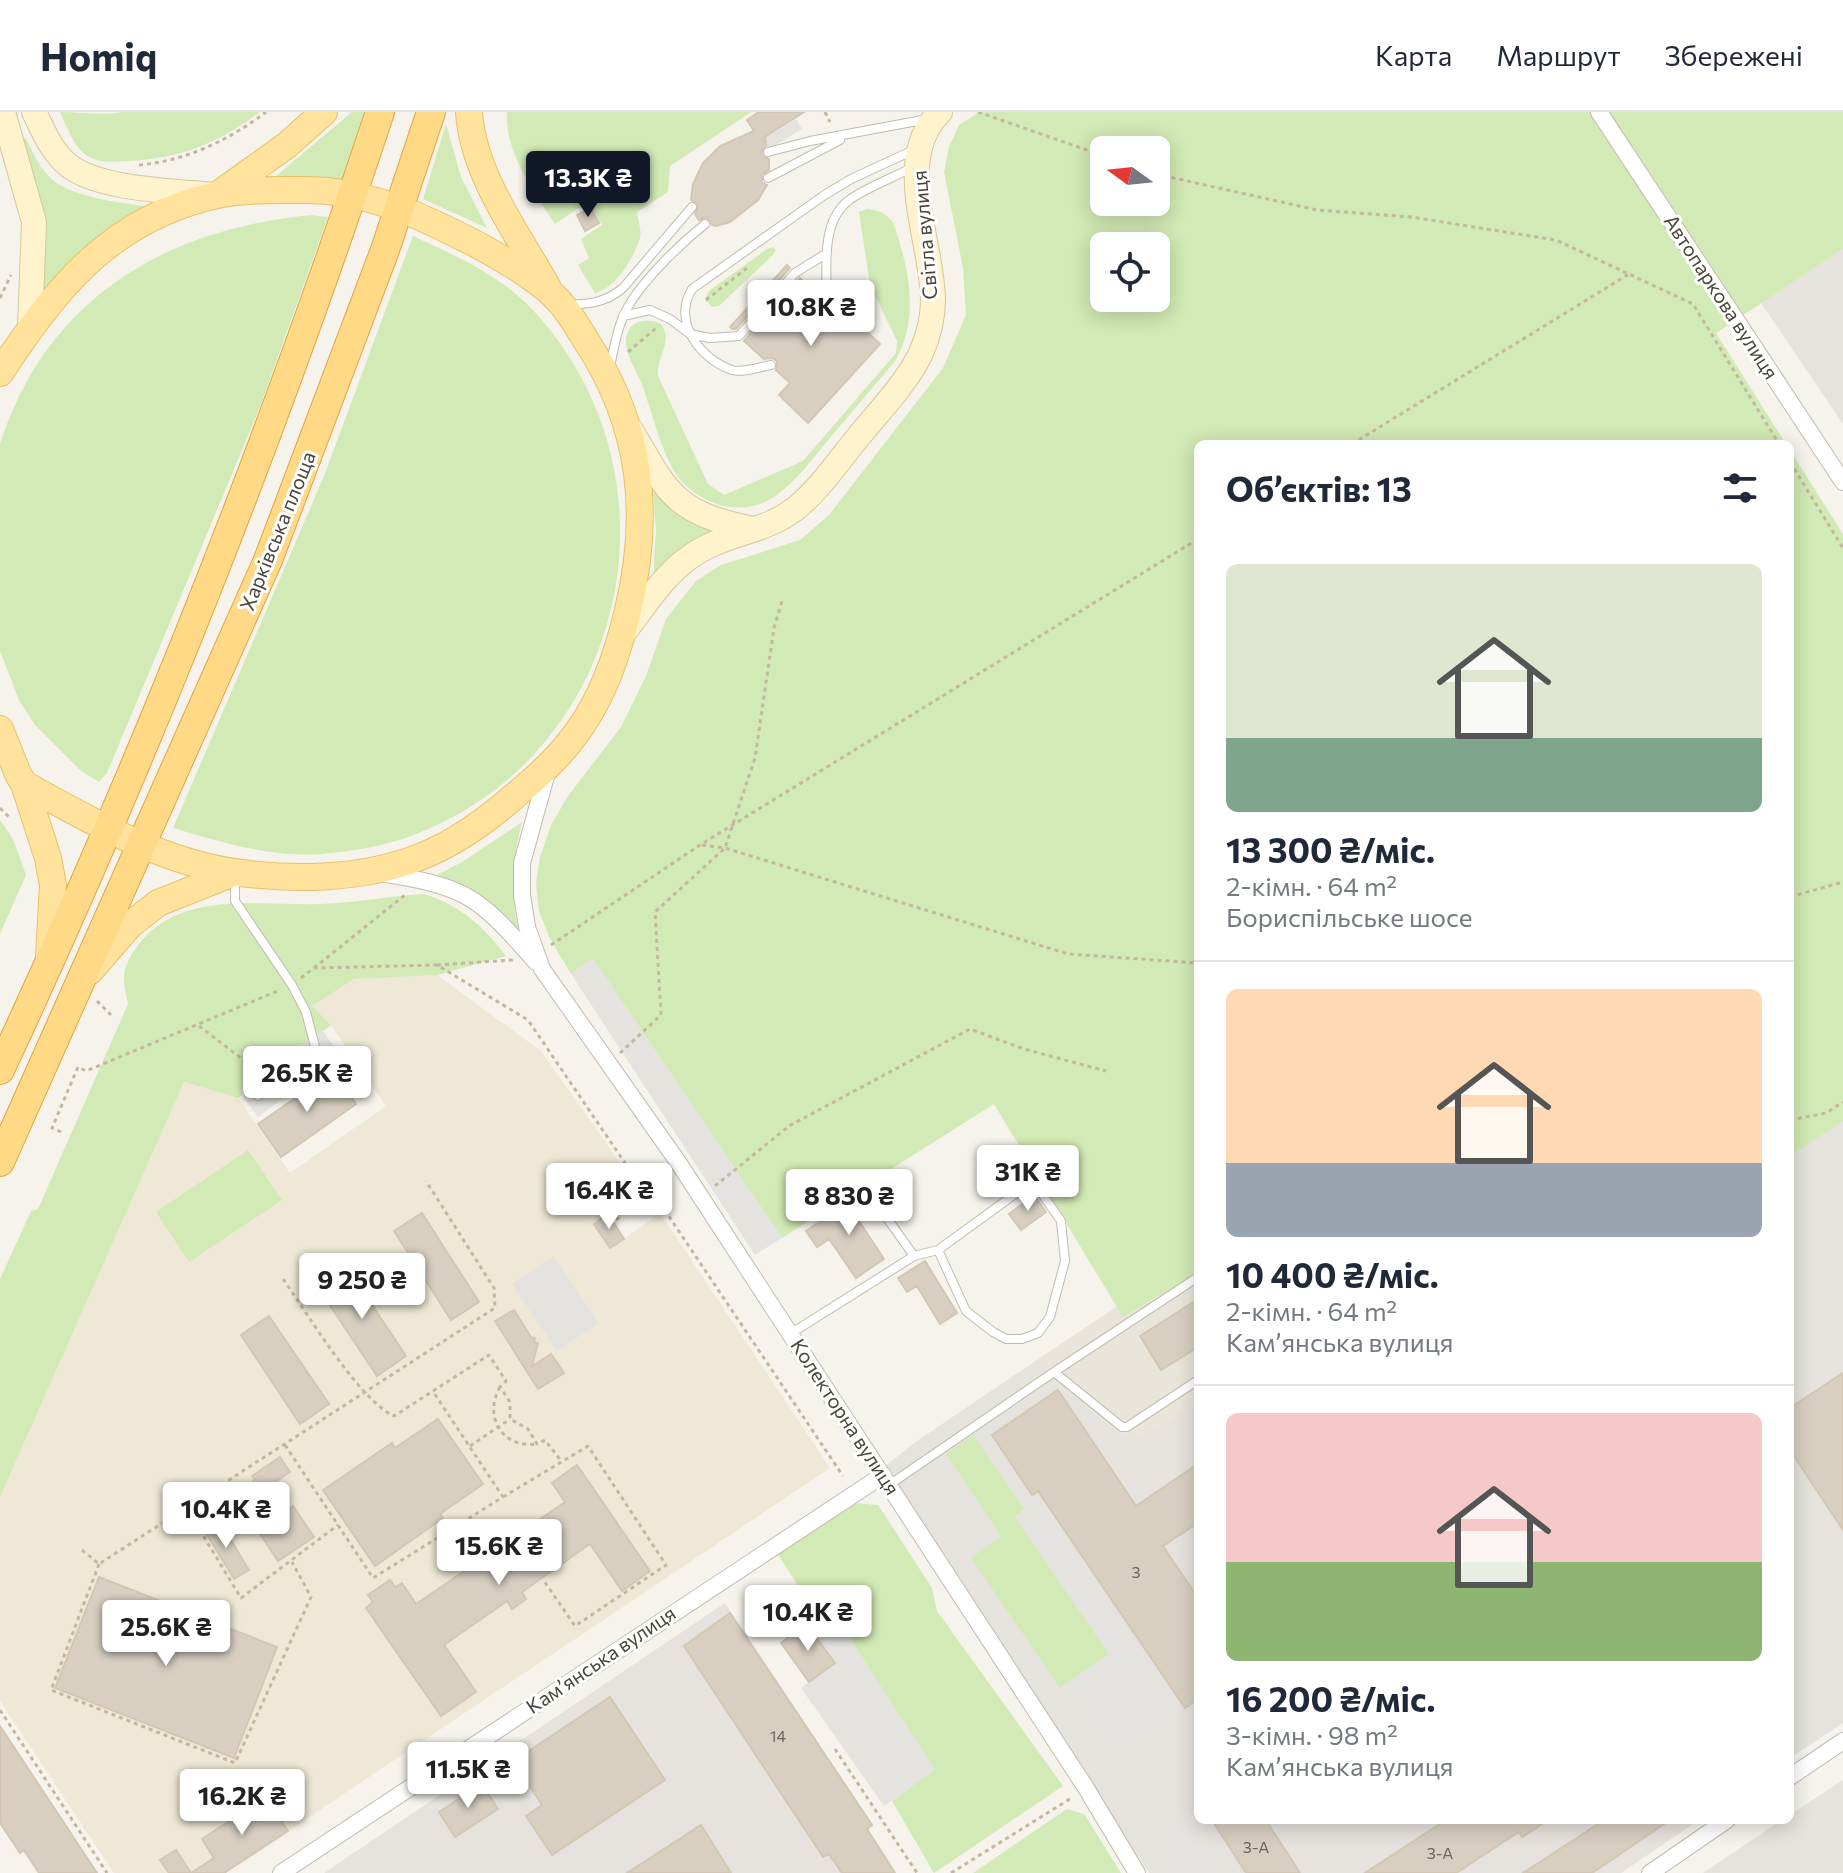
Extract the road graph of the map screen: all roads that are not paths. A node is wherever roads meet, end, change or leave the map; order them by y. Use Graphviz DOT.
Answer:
graph roads {
  1 [pos="3,112"];
  2 [pos="34,112"];
  3 [pos="324,112"];
  4 [pos="380,112"];
  5 [pos="431,112"];
  6 [pos="469,112"];
  7 [pos="1599,112"];
  8 [pos="937,115"];
  9 [pos="848,136"];
  10 [pos="768,152"];
  11 [pos="919,156"];
  12 [pos="768,178"];
  13 [pos="352,194"];
  14 [pos="216,195"];
  15 [pos="692,207"];
  16 [pos="398,209"];
  17 [pos="705,224"];
  18 [pos="827,253"];
  19 [pos="556,297"];
  20 [pos="827,303"];
  21 [pos="623,316"];
  22 [pos="30,327"];
  23 [pos="690,334"];
  24 [pos="617,364"];
  25 [pos="771,365"];
  26 [pos="0,373"];
  27 [pos="628,424"];
  28 [pos="1843,482"];
  29 [pos="753,529"];
  30 [pos="622,635"];
  31 [pos="0,729"];
  32 [pos="548,768"];
  33 [pos="14,775"];
  34 [pos="108,830"];
  35 [pos="141,846"];
  36 [pos="370,871"];
  37 [pos="236,872"];
  38 [pos="48,967"];
  39 [pos="542,969"];
  40 [pos="79,983"];
  41 [pos="0,1070"];
  42 [pos="258,1096"];
  43 [pos="0,1162"];
  44 [pos="846,1190"];
  45 [pos="938,1250"];
  46 [pos="914,1256"];
  47 [pos="1194,1280"];
  48 [pos="790,1334"];
  49 [pos="1054,1372"];
  50 [pos="1194,1383"];
  51 [pos="886,1480"];
  52 [pos="1843,1741"];
  53 [pos="1794,1774"];
  54 [pos="1721,1824"];
  55 [pos="281,1873"];
  56 [pos="1137,1873"];
  57 [pos="1650,1873"];
  1 -- 22 [label="main road"];
  2 -- 14 [label="main road"];
  3 -- 14 [label="main road"];
  4 -- 13 [label="highway"];
  5 -- 16 [label="highway, Харківська площа"];
  6 -- 19 [label="main road"];
  7 -- 28 [label="street, Автопаркова вулиця"];
  8 -- 9 [label="lane"];
  8 -- 11 [label="main road, Світла вулиця"];
  9 -- 10 [label="lane"];
  9 -- 12 [label="lane"];
  11 -- 18 [label="lane"];
  11 -- 23 [label="lane"];
  11 -- 29 [label="main road, Світла вулиця"];
  13 -- 14 [label="main road"];
  13 -- 16 [label="main road"];
  13 -- 34 [label="highway"];
  14 -- 22 [label="main road"];
  15 -- 19 [label="lane"];
  16 -- 19 [label="main road"];
  16 -- 35 [label="highway, Харківська площа"];
  17 -- 21 [label="lane"];
  18 -- 20 [label="lane"];
  18 -- 23 [label="lane"];
  19 -- 24 [label="main road"];
  21 -- 23 [label="lane"];
  21 -- 24 [label="lane"];
  22 -- 26 [label="main road"];
  23 -- 25 [label="lane"];
  24 -- 27 [label="main road"];
  27 -- 29 [label="main road"];
  27 -- 30 [label="main road"];
  29 -- 30 [label="main road, Світла вулиця"];
  30 -- 32 [label="main road"];
  31 -- 33 [label="main road"];
  32 -- 36 [label="main road"];
  32 -- 39 [label="street, Колекторна вулиця"];
  33 -- 34 [label="main road"];
  33 -- 38 [label="main road"];
  34 -- 35 [label="main road"];
  34 -- 38 [label="highway"];
  35 -- 37 [label="main road"];
  35 -- 40 [label="highway, Харківська площа"];
  36 -- 37 [label="main road"];
  36 -- 39 [label="street, Колекторна вулиця"];
  37 -- 40 [label="main road"];
  37 -- 42 [label="lane"];
  38 -- 41 [label="highway"];
  39 -- 48 [label="street, Колекторна вулиця"];
  40 -- 43 [label="highway, Харківська площа"];
  44 -- 46 [label="lane"];
  45 -- 45 [label="lane"];
  45 -- 46 [label="lane"];
  46 -- 48 [label="lane"];
  47 -- 49 [label="lane"];
  48 -- 51 [label="street, Колекторна вулиця"];
  49 -- 50 [label="lane"];
  49 -- 51 [label="lane"];
  51 -- 55 [label="street, Камʼянська вулиця"];
  51 -- 56 [label="street, Колекторна вулиця"];
  52 -- 53 [label="street"];
  54 -- 57 [label="street"];
}
